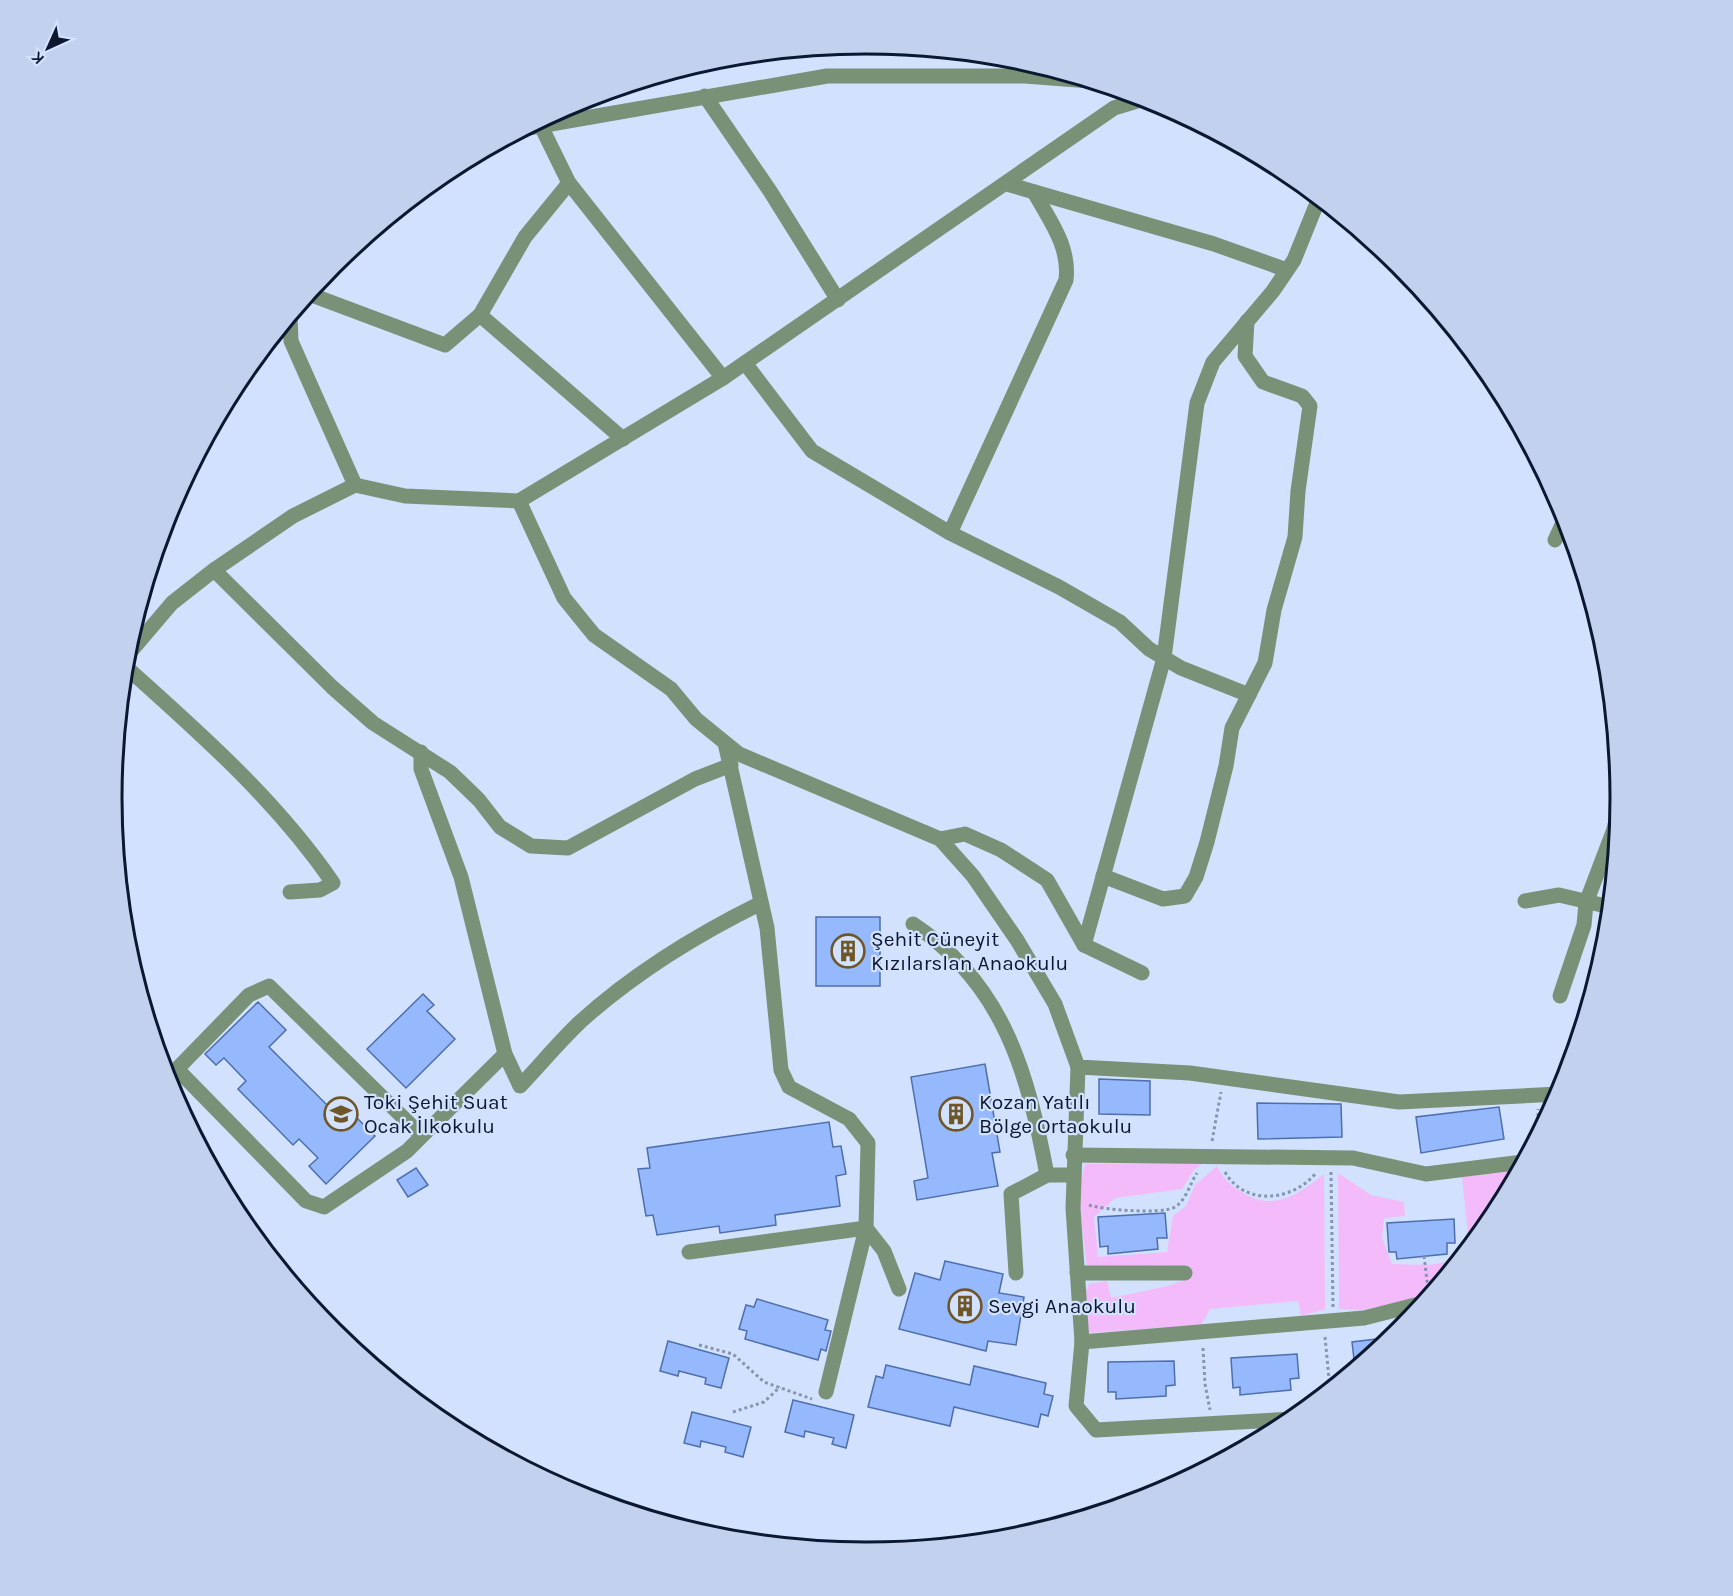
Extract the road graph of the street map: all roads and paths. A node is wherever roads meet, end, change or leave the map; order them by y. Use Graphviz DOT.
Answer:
graph roads {
  1 [pos="1057,78"];
  2 [pos="705,96"];
  3 [pos="1131,103"];
  4 [pos="560,121"];
  5 [pos="538,131"];
  6 [pos="569,183"];
  7 [pos="1007,184"];
  8 [pos="1034,192"];
  9 [pos="1316,206"];
  10 [pos="1287,270"];
  11 [pos="317,297"];
  12 [pos="838,300"];
  13 [pos="480,315"];
  14 [pos="1247,321"];
  15 [pos="290,327"];
  16 [pos="745,363"];
  17 [pos="723,378"];
  18 [pos="623,439"];
  19 [pos="355,485"];
  20 [pos="519,501"];
  21 [pos="1560,529"];
  22 [pos="950,533"];
  23 [pos="1555,540"];
  24 [pos="214,570"];
  25 [pos="140,641"];
  26 [pos="1164,658"];
  27 [pos="134,674"];
  28 [pos="1249,695"];
  29 [pos="725,743"];
  30 [pos="421,752"];
  31 [pos="730,765"];
  32 [pos="940,838"];
  33 [pos="1609,842"];
  34 [pos="1103,876"];
  35 [pos="290,892"];
  36 [pos="1525,901"];
  37 [pos="760,903"];
  38 [pos="1586,903"];
  39 [pos="1602,906"];
  40 [pos="913,924"];
  41 [pos="1084,945"];
  42 [pos="1142,973"];
  43 [pos="1560,996"];
  44 [pos="505,1054"];
  45 [pos="1078,1067"];
  46 [pos="1538,1095"];
  47 [pos="1549,1095"];
  48 [pos="1538,1118"];
  49 [pos="422,1136"];
  50 [pos="1073,1155"];
  51 [pos="1217,1157"];
  52 [pos="1331,1158"];
  53 [pos="1515,1163"];
  54 [pos="1047,1175"];
  55 [pos="1073,1175"];
  56 [pos="1073,1199"];
  57 [pos="866,1228"];
  58 [pos="689,1252"];
  59 [pos="1424,1256"];
  60 [pos="1016,1273"];
  61 [pos="1185,1273"];
  62 [pos="1077,1274"];
  63 [pos="1428,1287"];
  64 [pos="899,1289"];
  65 [pos="1410,1306"];
  66 [pos="1328,1321"];
  67 [pos="1202,1332"];
  68 [pos="1082,1342"];
  69 [pos="699,1345"];
  70 [pos="1330,1379"];
  71 [pos="780,1387"];
  72 [pos="826,1392"];
  73 [pos="733,1412"];
  74 [pos="1275,1420"];
  75 [pos="1213,1423"];
  1 -- 2 [label="street"];
  2 -- 4 [label="street"];
  2 -- 12 [label="street"];
  3 -- 7 [label="street"];
  5 -- 6 [label="street"];
  6 -- 13 [label="street"];
  6 -- 17 [label="street"];
  7 -- 8 [label="street"];
  7 -- 12 [label="street"];
  8 -- 10 [label="street"];
  8 -- 22 [label="street"];
  9 -- 10 [label="street"];
  10 -- 14 [label="street"];
  11 -- 13 [label="street"];
  12 -- 16 [label="street"];
  13 -- 18 [label="street"];
  14 -- 26 [label="street"];
  14 -- 28 [label="street"];
  15 -- 19 [label="street"];
  16 -- 17 [label="street"];
  16 -- 22 [label="street"];
  17 -- 18 [label="street"];
  18 -- 20 [label="street"];
  19 -- 20 [label="street"];
  19 -- 24 [label="street"];
  20 -- 29 [label="street"];
  21 -- 23 [label="street"];
  22 -- 26 [label="street"];
  24 -- 25 [label="street"];
  24 -- 30 [label="street"];
  26 -- 28 [label="street"];
  26 -- 34 [label="street"];
  27 -- 35 [label="street"];
  28 -- 34 [label="street"];
  29 -- 31 [label="street"];
  29 -- 32 [label="street"];
  30 -- 31 [label="street"];
  30 -- 44 [label="street"];
  31 -- 37 [label="street"];
  32 -- 41 [label="street"];
  32 -- 45 [label="street"];
  33 -- 38 [label="street"];
  34 -- 41 [label="street"];
  36 -- 38 [label="street"];
  37 -- 44 [label="street"];
  37 -- 57 [label="street"];
  38 -- 39 [label="street"];
  38 -- 43 [label="street"];
  40 -- 54 [label="street"];
  41 -- 42 [label="street"];
  44 -- 49 [label="street"];
  45 -- 46 [label="street"];
  45 -- 50 [label="street"];
  46 -- 47 [label="street"];
  46 -- 48 [label="path"];
  49 -- 49 [label="street"];
  50 -- 51 [label="street"];
  50 -- 55 [label="street"];
  51 -- 52 [label="street"];
  51 -- 56 [label="path"];
  52 -- 53 [label="street"];
  52 -- 66 [label="path"];
  54 -- 55 [label="street"];
  54 -- 60 [label="street"];
  55 -- 56 [label="street"];
  56 -- 62 [label="street"];
  57 -- 58 [label="street"];
  57 -- 64 [label="street"];
  57 -- 72 [label="street"];
  59 -- 63 [label="path"];
  61 -- 62 [label="street"];
  62 -- 68 [label="street"];
  65 -- 66 [label="street"];
  66 -- 67 [label="street"];
  66 -- 70 [label="path"];
  67 -- 68 [label="street"];
  67 -- 75 [label="path"];
  68 -- 75 [label="street"];
  69 -- 71 [label="path"];
  71 -- 72 [label="path"];
  71 -- 73 [label="path"];
  74 -- 75 [label="street"];
}
